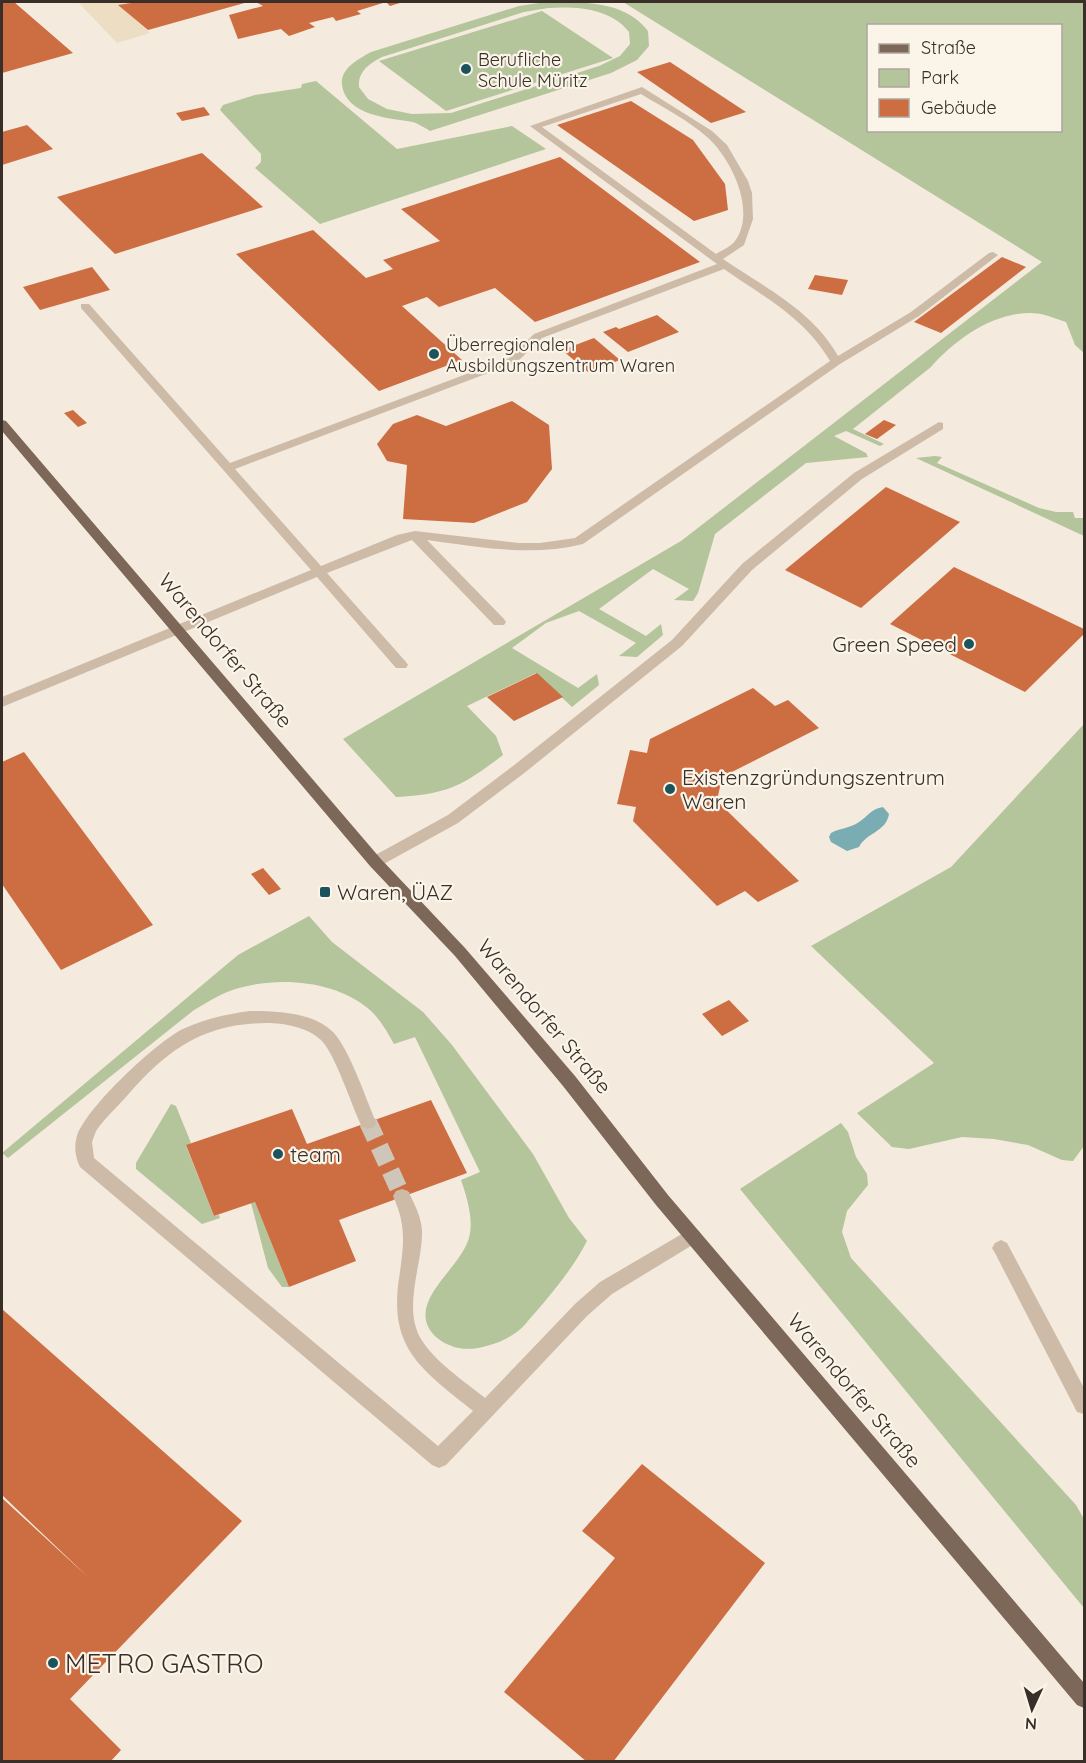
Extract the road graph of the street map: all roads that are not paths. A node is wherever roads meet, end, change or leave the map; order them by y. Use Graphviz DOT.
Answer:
graph roads {
  1 [pos="993,255"];
  2 [pos="721,262"];
  3 [pos="85,306"];
  4 [pos="836,362"];
  5 [pos="2,424"];
  6 [pos="939,426"];
  7 [pos="227,468"];
  8 [pos="416,534"];
  9 [pos="317,570"];
  10 [pos="498,622"];
  11 [pos="177,628"];
  12 [pos="401,665"];
  13 [pos="2,702"];
  14 [pos="375,862"];
  15 [pos="368,1122"];
  16 [pos="402,1196"];
  17 [pos="693,1236"];
  18 [pos="1001,1248"];
  19 [pos="1084,1406"];
  20 [pos="486,1410"];
  21 [pos="1081,1689"];
  1 -- 4 [label="street"];
  2 -- 2 [label="street"];
  2 -- 4 [label="street"];
  2 -- 7 [label="street"];
  3 -- 7 [label="street"];
  4 -- 8 [label="street"];
  5 -- 11 [label="main road, Warendorfer Straße"];
  6 -- 14 [label="street"];
  7 -- 9 [label="street"];
  8 -- 9 [label="street"];
  8 -- 10 [label="street"];
  9 -- 11 [label="street"];
  9 -- 12 [label="street"];
  11 -- 13 [label="street"];
  11 -- 14 [label="main road, Warendorfer Straße"];
  14 -- 17 [label="main road, Warendorfer Straße"];
  15 -- 20 [label="street"];
  16 -- 20 [label="street"];
  17 -- 20 [label="street"];
  17 -- 21 [label="main road, Warendorfer Straße"];
  18 -- 19 [label="street"];
}
